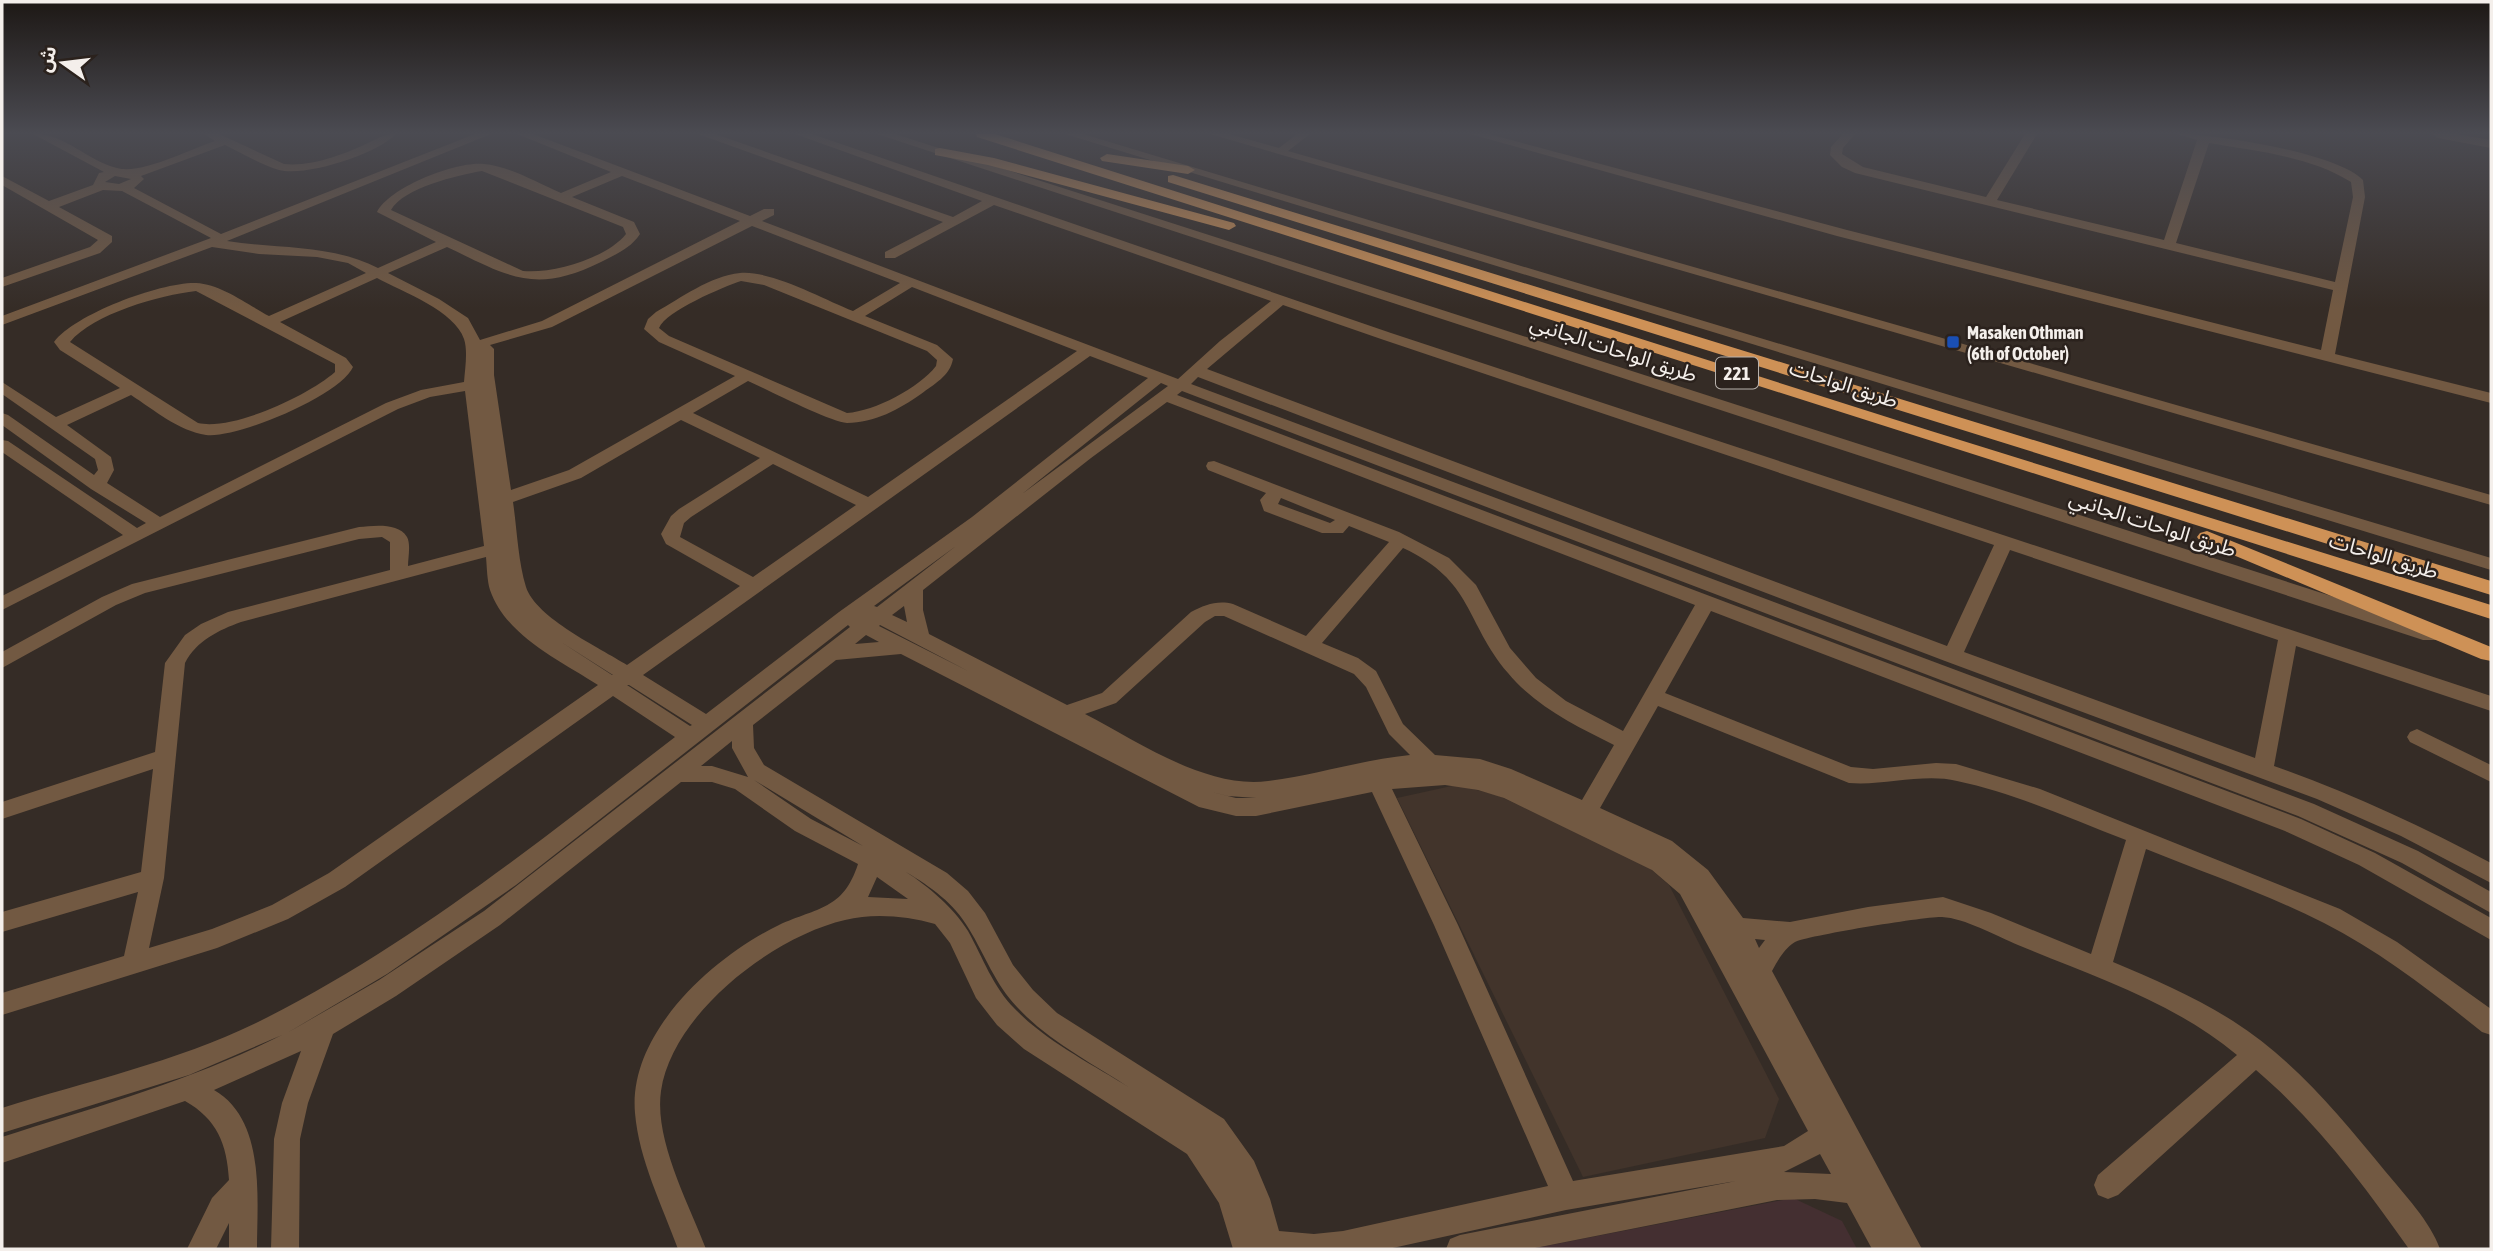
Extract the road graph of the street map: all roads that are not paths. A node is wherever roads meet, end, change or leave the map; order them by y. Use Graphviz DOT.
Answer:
graph roads {
  1 [pos="25,192"];
  2 [pos="76,192"];
  3 [pos="149,192"];
  4 [pos="327,192"];
  5 [pos="331,192"];
  6 [pos="402,192"];
  7 [pos="550,192"];
  8 [pos="567,192"];
  9 [pos="676,192"];
  10 [pos="871,192"];
  11 [pos="972,192"];
  12 [pos="1064,192"];
  13 [pos="1106,192"];
  14 [pos="1167,192"];
  15 [pos="1215,192"];
  16 [pos="1262,192"];
  17 [pos="1430,192"];
  18 [pos="1432,192"];
  19 [pos="1692,192"];
  20 [pos="1951,192"];
  21 [pos="1995,192"];
  22 [pos="2186,192"];
  23 [pos="2359,192"];
  24 [pos="1440,195"];
  25 [pos="559,196"];
  26 [pos="994,200"];
  27 [pos="1989,202"];
  28 [pos="49,205"];
  29 [pos="769,212"];
  30 [pos="272,215"];
  31 [pos="750,221"];
  32 [pos="953,221"];
  33 [pos="219,236"];
  34 [pos="450,243"];
  35 [pos="2169,245"];
  36 [pos="1346,249"];
  37 [pos="169,254"];
  38 [pos="890,255"];
  39 [pos="384,273"];
  40 [pos="907,281"];
  41 [pos="2,283"];
  42 [pos="2340,286"];
  43 [pos="1281,300"];
  44 [pos="2,314"];
  45 [pos="850,314"];
  46 [pos="2,321"];
  47 [pos="269,322"];
  48 [pos="486,342"];
  49 [pos="1088,350"];
  50 [pos="1731,351"];
  51 [pos="2327,356"];
  52 [pos="1721,368"];
  53 [pos="1198,371"];
  54 [pos="742,374"];
  55 [pos="479,380"];
  56 [pos="1168,386"];
  57 [pos="2,387"];
  58 [pos="132,389"];
  59 [pos="2491,398"];
  60 [pos="2201,413"];
  61 [pos="682,414"];
  62 [pos="2,418"];
  63 [pos="55,424"];
  64 [pos="2,445"];
  65 [pos="615,448"];
  66 [pos="773,457"];
  67 [pos="1214,466"];
  68 [pos="97,485"];
  69 [pos="2089,488"];
  70 [pos="1278,491"];
  71 [pos="2491,491"];
  72 [pos="504,495"];
  73 [pos="2491,500"];
  74 [pos="871,505"];
  75 [pos="1346,518"];
  76 [pos="153,521"];
  77 [pos="130,533"];
  78 [pos="1400,540"];
  79 [pos="2004,542"];
  80 [pos="495,549"];
  81 [pos="2491,564"];
  82 [pos="399,573"];
  83 [pos="755,586"];
  84 [pos="914,588"];
  85 [pos="2491,588"];
  86 [pos="2,593"];
  87 [pos="1707,601"];
  88 [pos="2,604"];
  89 [pos="2491,612"];
  90 [pos="862,617"];
  91 [pos="2288,637"];
  92 [pos="911,642"];
  93 [pos="1309,645"];
  94 [pos="828,654"];
  95 [pos="2490,655"];
  96 [pos="1952,656"];
  97 [pos="2,661"];
  98 [pos="622,681"];
  99 [pos="1653,696"];
  100 [pos="1109,698"];
  101 [pos="2491,704"];
  102 [pos="2019,712"];
  103 [pos="1067,713"];
  104 [pos="742,722"];
  105 [pos="1395,728"];
  106 [pos="700,731"];
  107 [pos="2417,737"];
  108 [pos="1097,738"];
  109 [pos="1627,742"];
  110 [pos="165,757"];
  111 [pos="1432,767"];
  112 [pos="2263,770"];
  113 [pos="676,774"];
  114 [pos="2491,774"];
  115 [pos="1392,775"];
  116 [pos="2,810"];
  117 [pos="1588,810"];
  118 [pos="2139,836"];
  119 [pos="877,854"];
  120 [pos="2491,874"];
  121 [pos="152,878"];
  122 [pos="2491,903"];
  123 [pos="842,911"];
  124 [pos="942,916"];
  125 [pos="2,922"];
  126 [pos="1736,928"];
  127 [pos="2491,930"];
  128 [pos="1790,932"];
  129 [pos="134,964"];
  130 [pos="2099,967"];
  131 [pos="1749,973"];
  132 [pos="2,1004"];
  133 [pos="2491,1024"];
  134 [pos="323,1027"];
  135 [pos="2256,1054"];
  136 [pos="187,1088"];
  137 [pos="2,1120"];
  138 [pos="1834,1133"];
  139 [pos="2,1150"];
  140 [pos="2108,1185"];
  141 [pos="241,1186"];
  142 [pos="1866,1192"];
  143 [pos="1566,1196"];
  144 [pos="1258,1246"];
  145 [pos="201,1249"];
  146 [pos="243,1249"];
  147 [pos="285,1249"];
  148 [pos="692,1249"];
  149 [pos="1460,1249"];
  150 [pos="1887,1249"];
  151 [pos="1908,1249"];
  152 [pos="2426,1249"];
  1 -- 28 [label="street"];
  2 -- 28 [label="street"];
  3 -- 33 [label="street"];
  4 -- 30 [label="street"];
  5 -- 30 [label="street"];
  6 -- 34 [label="street"];
  7 -- 25 [label="street"];
  8 -- 25 [label="street"];
  9 -- 31 [label="street"];
  10 -- 32 [label="street"];
  11 -- 26 [label="street"];
  12 -- 95 [label="street, طريق الواحات الجانبي"];
  13 -- 36 [label="highway"];
  14 -- 36 [label="highway, طريق الواحات / 221"];
  15 -- 50 [label="highway, طريق الواحات / 221"];
  16 -- 81 [label="street"];
  17 -- 24 [label="street"];
  18 -- 24 [label="street"];
  19 -- 51 [label="street"];
  20 -- 27 [label="street"];
  21 -- 27 [label="street"];
  22 -- 35 [label="street"];
  23 -- 42 [label="street"];
  24 -- 60 [label="street"];
  25 -- 34 [label="street"];
  26 -- 32 [label="street"];
  26 -- 43 [label="street"];
  27 -- 35 [label="street"];
  28 -- 41 [label="street"];
  29 -- 31 [label="street"];
  30 -- 33 [label="street"];
  31 -- 40 [label="street"];
  31 -- 48 [label="street"];
  32 -- 38 [label="street"];
  33 -- 37 [label="street"];
  33 -- 39 [label="street"];
  34 -- 39 [label="street"];
  35 -- 42 [label="street"];
  36 -- 52 [label="highway, طريق الواحات / 221"];
  37 -- 44 [label="street"];
  37 -- 46 [label="street"];
  39 -- 47 [label="street"];
  39 -- 48 [label="street"];
  39 -- 55 [label="street"];
  40 -- 45 [label="street"];
  40 -- 49 [label="street"];
  42 -- 51 [label="street"];
  43 -- 53 [label="street"];
  43 -- 79 [label="street"];
  45 -- 54 [label="street"];
  45 -- 54 [label="street"];
  47 -- 58 [label="street"];
  47 -- 58 [label="street"];
  48 -- 55 [label="street"];
  49 -- 56 [label="street"];
  49 -- 74 [label="street"];
  50 -- 52 [label="highway"];
  50 -- 85 [label="highway, طريق الواحات / 221"];
  51 -- 59 [label="street"];
  52 -- 69 [label="highway, طريق الواحات / 221"];
  53 -- 56 [label="street"];
  53 -- 96 [label="street"];
  54 -- 61 [label="street"];
  54 -- 65 [label="street"];
  55 -- 72 [label="street"];
  55 -- 76 [label="street"];
  55 -- 80 [label="street"];
  56 -- 84 [label="street"];
  56 -- 87 [label="street"];
  56 -- 90 [label="street"];
  56 -- 102 [label="street"];
  57 -- 63 [label="street"];
  58 -- 63 [label="street"];
  60 -- 71 [label="street"];
  60 -- 73 [label="street"];
  61 -- 65 [label="street"];
  61 -- 66 [label="street"];
  62 -- 68 [label="street"];
  63 -- 68 [label="street"];
  64 -- 77 [label="street"];
  65 -- 72 [label="street"];
  66 -- 74 [label="street"];
  66 -- 83 [label="street"];
  67 -- 70 [label="street"];
  68 -- 76 [label="street"];
  69 -- 89 [label="highway, طريق الواحات / 221"];
  69 -- 95 [label="highway"];
  70 -- 75 [label="street"];
  72 -- 98 [label="street"];
  74 -- 83 [label="street"];
  75 -- 78 [label="street"];
  76 -- 77 [label="street"];
  77 -- 86 [label="street"];
  77 -- 88 [label="street"];
  78 -- 93 [label="street"];
  78 -- 109 [label="street"];
  79 -- 91 [label="street"];
  79 -- 96 [label="street"];
  80 -- 82 [label="street"];
  80 -- 98 [label="street"];
  82 -- 97 [label="street"];
  82 -- 110 [label="street"];
  83 -- 98 [label="street"];
  84 -- 90 [label="street"];
  84 -- 92 [label="street"];
  87 -- 99 [label="street"];
  87 -- 102 [label="street"];
  90 -- 92 [label="street"];
  90 -- 94 [label="street"];
  90 -- 106 [label="street"];
  91 -- 101 [label="street"];
  91 -- 112 [label="street"];
  92 -- 94 [label="street"];
  92 -- 103 [label="street"];
  92 -- 108 [label="street"];
  93 -- 100 [label="street"];
  93 -- 105 [label="street"];
  94 -- 104 [label="street"];
  96 -- 112 [label="street"];
  98 -- 106 [label="street"];
  98 -- 129 [label="street"];
  99 -- 109 [label="street"];
  99 -- 118 [label="street"];
  100 -- 103 [label="street"];
  100 -- 108 [label="street"];
  102 -- 122 [label="street"];
  102 -- 127 [label="street"];
  103 -- 108 [label="street"];
  104 -- 113 [label="street"];
  104 -- 119 [label="street"];
  105 -- 111 [label="street"];
  105 -- 115 [label="street"];
  106 -- 137 [label="street"];
  107 -- 114 [label="street"];
  108 -- 115 [label="street"];
  109 -- 117 [label="street"];
  110 -- 116 [label="street"];
  110 -- 121 [label="street"];
  111 -- 115 [label="street"];
  111 -- 117 [label="street"];
  111 -- 131 [label="street"];
  112 -- 120 [label="street"];
  113 -- 119 [label="street"];
  113 -- 134 [label="street"];
  115 -- 143 [label="street"];
  117 -- 126 [label="street"];
  118 -- 130 [label="street"];
  118 -- 133 [label="street"];
  119 -- 123 [label="street"];
  119 -- 124 [label="street"];
  119 -- 144 [label="street"];
  121 -- 125 [label="street"];
  121 -- 129 [label="street"];
  123 -- 124 [label="street"];
  123 -- 148 [label="street"];
  124 -- 144 [label="street"];
  126 -- 128 [label="street"];
  126 -- 131 [label="street"];
  128 -- 130 [label="street"];
  128 -- 131 [label="street"];
  129 -- 132 [label="street"];
  130 -- 135 [label="street"];
  131 -- 138 [label="street"];
  134 -- 136 [label="street"];
  134 -- 147 [label="street"];
  135 -- 140 [label="street"];
  135 -- 152 [label="street"];
  136 -- 139 [label="street"];
  136 -- 141 [label="street"];
  138 -- 142 [label="street"];
  138 -- 143 [label="street"];
  141 -- 145 [label="street"];
  141 -- 146 [label="street"];
  142 -- 149 [label="street"];
  142 -- 150 [label="street"];
  142 -- 151 [label="street"];
  143 -- 144 [label="street"];
}
